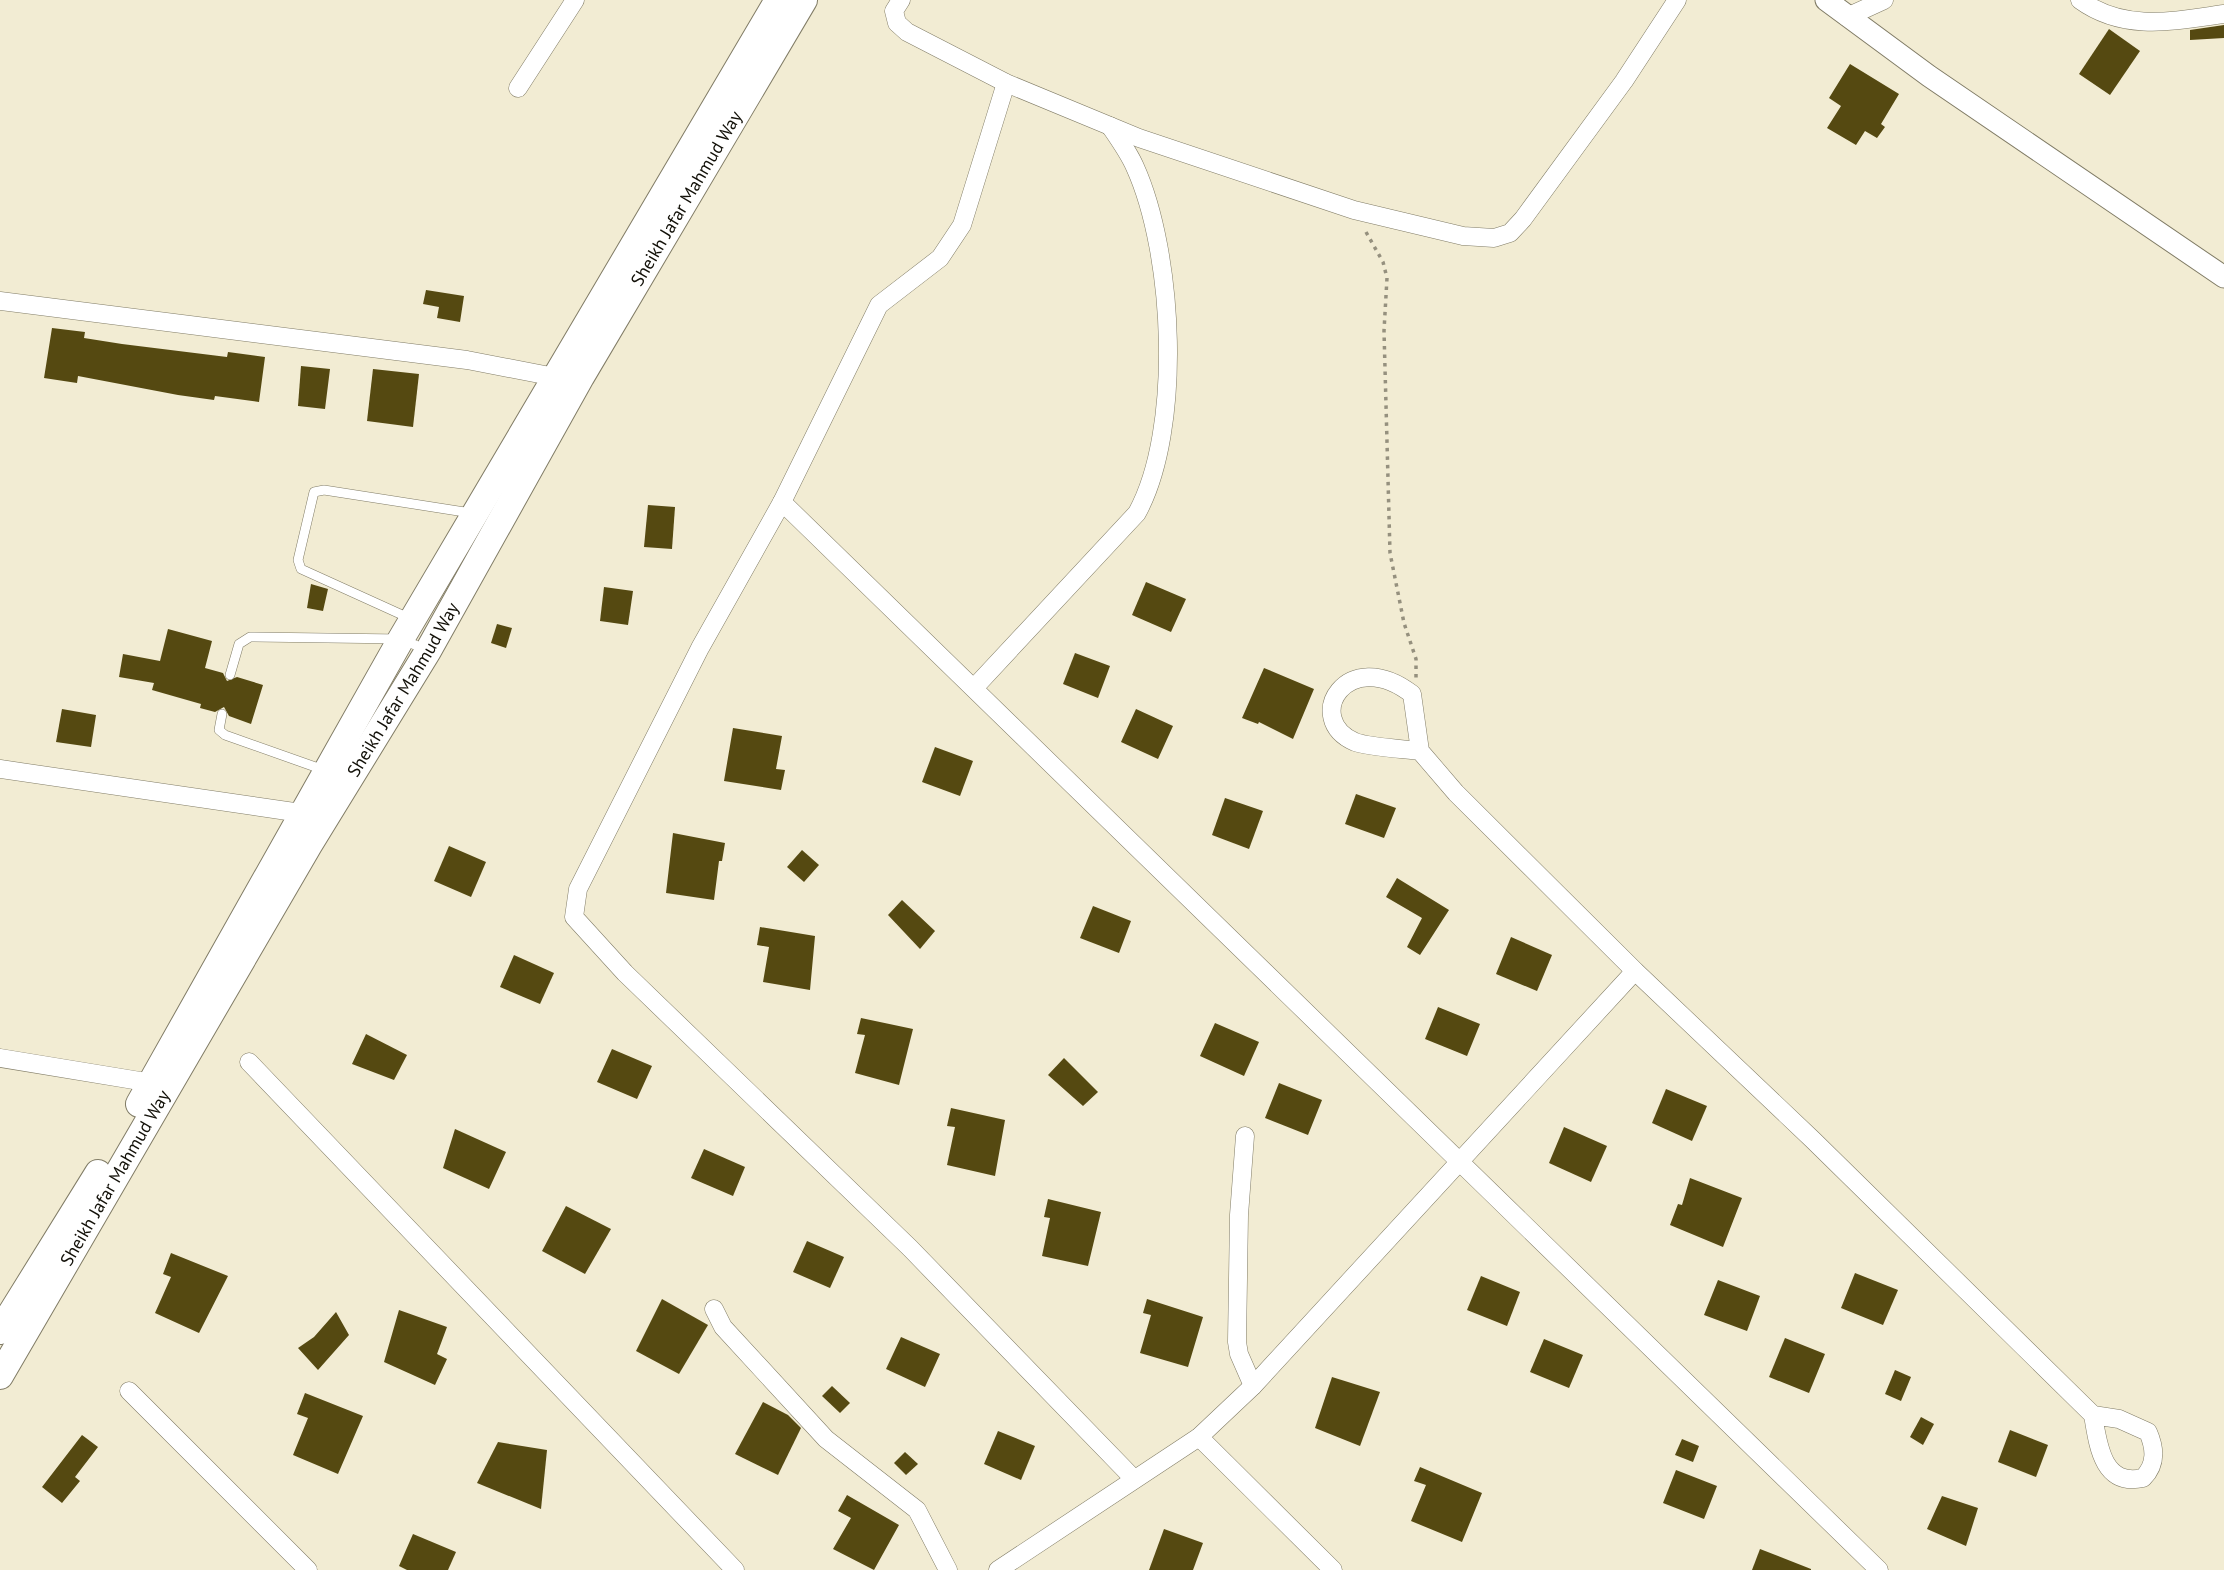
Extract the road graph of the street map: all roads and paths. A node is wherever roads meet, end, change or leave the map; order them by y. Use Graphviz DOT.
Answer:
graph roads {
  1 [pos="575,0"];
  2 [pos="778,0"];
  3 [pos="804,0"];
  4 [pos="901,0"];
  5 [pos="1677,0"];
  6 [pos="1826,0"];
  7 [pos="1884,0"];
  8 [pos="2080,0"];
  9 [pos="2224,14"];
  10 [pos="1847,17"];
  11 [pos="1006,83"];
  12 [pos="518,88"];
  13 [pos="1110,126"];
  14 [pos="1354,210"];
  15 [pos="2224,274"];
  16 [pos="0,301"];
  17 [pos="555,377"];
  18 [pos="782,502"];
  19 [pos="476,514"];
  20 [pos="407,629"];
  21 [pos="428,651"];
  22 [pos="230,675"];
  23 [pos="974,688"];
  24 [pos="1412,694"];
  25 [pos="222,714"];
  26 [pos="1420,751"];
  27 [pos="0,769"];
  28 [pos="326,771"];
  29 [pos="301,813"];
  30 [pos="1635,971"];
  31 [pos="0,1058"];
  32 [pos="249,1062"];
  33 [pos="152,1083"];
  34 [pos="1245,1136"];
  35 [pos="1460,1159"];
  36 [pos="714,1309"];
  37 [pos="0,1331"];
  38 [pos="0,1376"];
  39 [pos="1253,1386"];
  40 [pos="129,1391"];
  41 [pos="2093,1415"];
  42 [pos="1199,1437"];
  43 [pos="1134,1479"];
  44 [pos="308,1570"];
  45 [pos="735,1570"];
  46 [pos="948,1570"];
  47 [pos="998,1570"];
  48 [pos="1334,1570"];
  49 [pos="1879,1570"];
  1 -- 12 [label="street"];
  2 -- 17 [label="main road, Sheikh Jafar Mahmud Way"];
  3 -- 21 [label="main road, Sheikh Jafar Mahmud Way"];
  4 -- 11 [label="street"];
  5 -- 14 [label="street"];
  6 -- 10 [label="street"];
  7 -- 10 [label="street"];
  8 -- 9 [label="street"];
  10 -- 15 [label="street"];
  11 -- 13 [label="street"];
  11 -- 18 [label="street"];
  13 -- 14 [label="street"];
  13 -- 23 [label="street"];
  14 -- 24 [label="path"];
  16 -- 17 [label="street"];
  17 -- 19 [label="main road, Sheikh Jafar Mahmud Way"];
  18 -- 23 [label="street"];
  18 -- 43 [label="street"];
  19 -- 20 [label="main road, Sheikh Jafar Mahmud Way"];
  19 -- 20 [label="lane"];
  20 -- 21 [label="lane"];
  20 -- 22 [label="lane"];
  20 -- 28 [label="main road, Sheikh Jafar Mahmud Way"];
  21 -- 38 [label="main road, Sheikh Jafar Mahmud Way"];
  23 -- 35 [label="street"];
  24 -- 26 [label="street"];
  24 -- 26 [label="street"];
  25 -- 28 [label="lane"];
  26 -- 30 [label="street"];
  27 -- 29 [label="street"];
  28 -- 29 [label="main road, Sheikh Jafar Mahmud Way"];
  29 -- 33 [label="main road, Sheikh Jafar Mahmud Way"];
  30 -- 35 [label="street"];
  30 -- 41 [label="street"];
  31 -- 33 [label="street"];
  32 -- 45 [label="street"];
  33 -- 37 [label="main road, Sheikh Jafar Mahmud Way"];
  34 -- 39 [label="street"];
  35 -- 39 [label="street"];
  35 -- 49 [label="street"];
  36 -- 46 [label="street"];
  39 -- 42 [label="street"];
  40 -- 44 [label="street"];
  42 -- 43 [label="street"];
  42 -- 48 [label="street"];
  43 -- 47 [label="street"];
}
